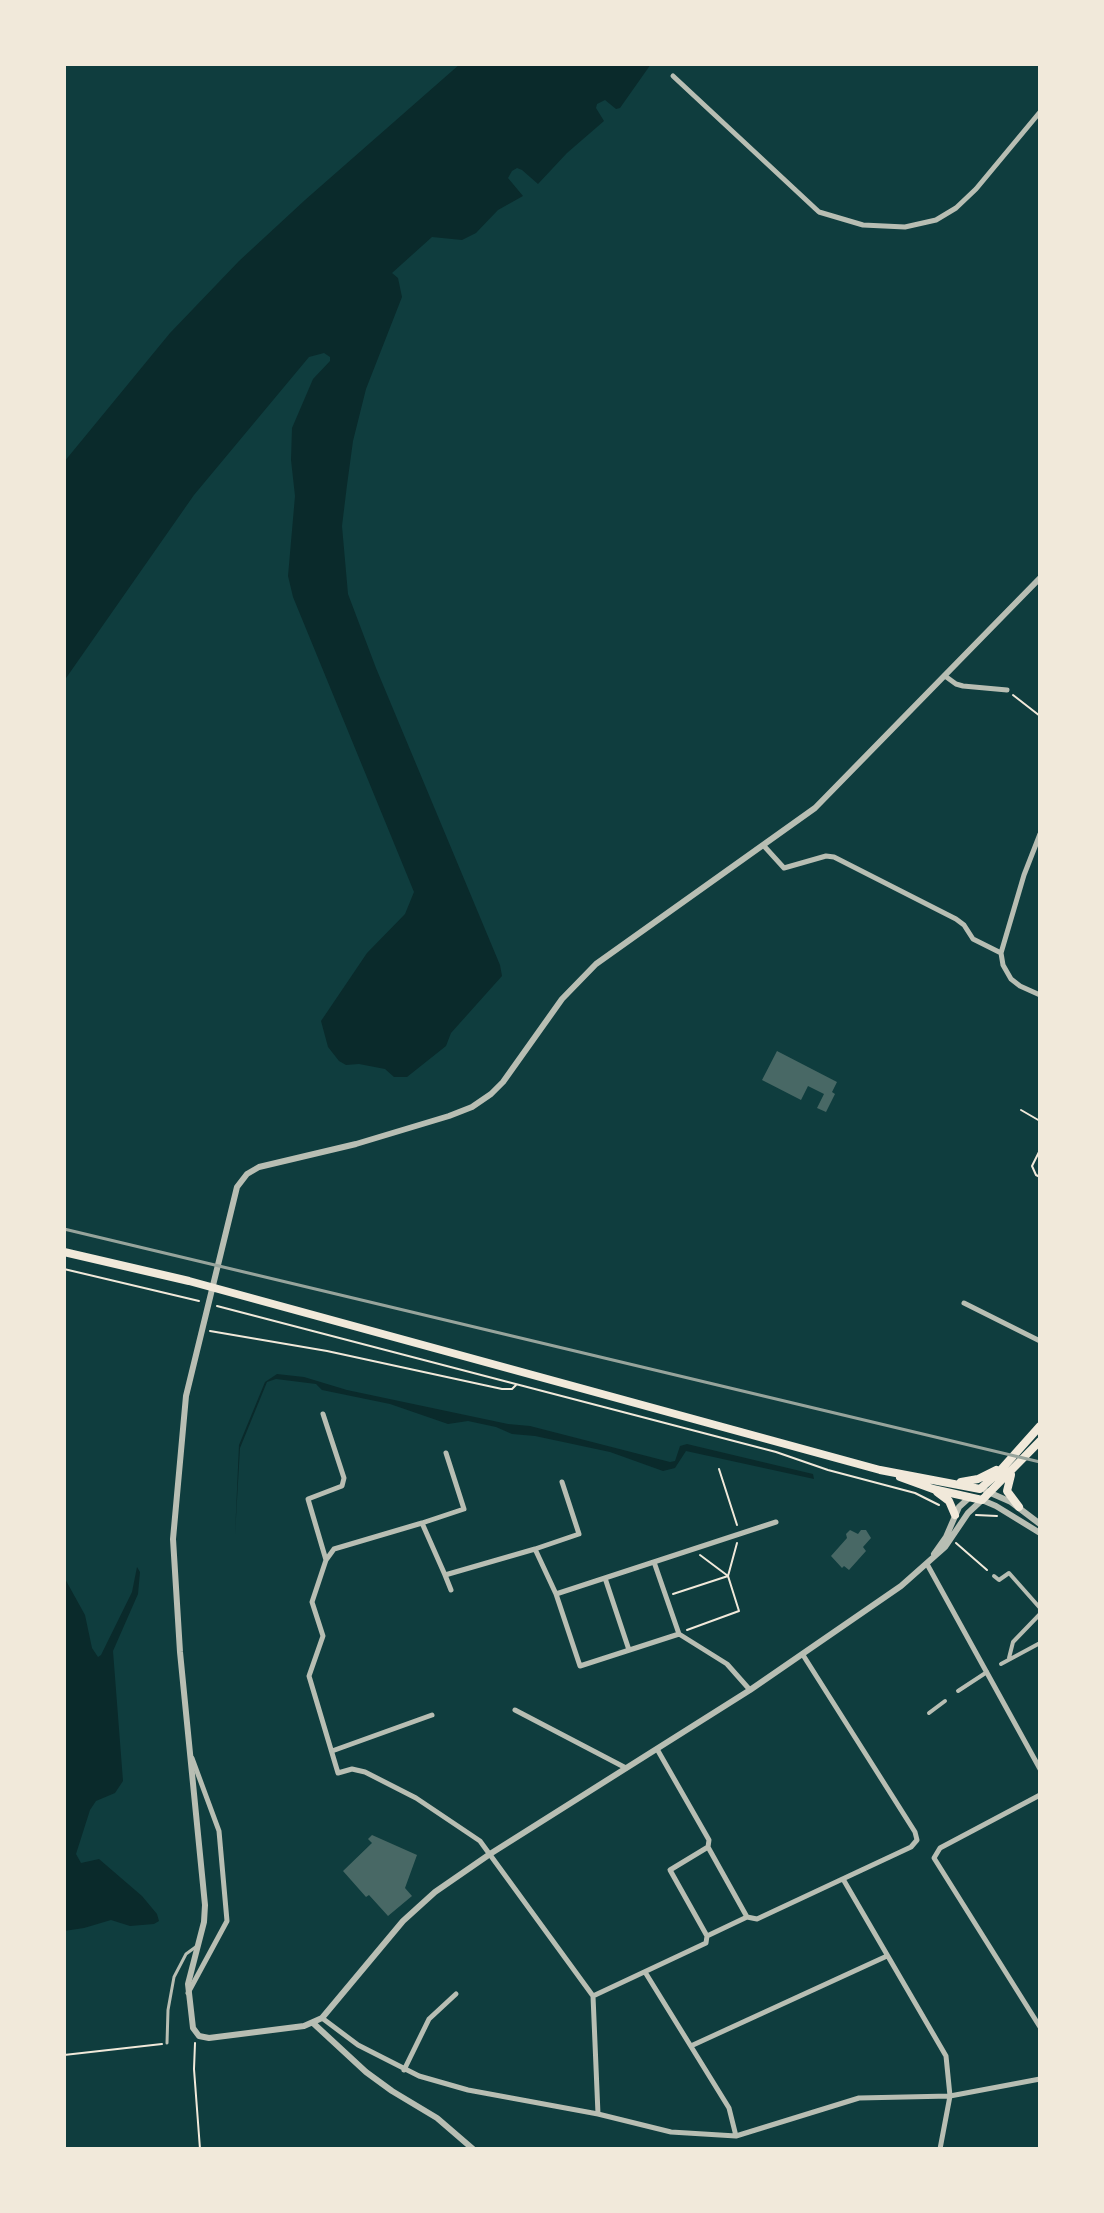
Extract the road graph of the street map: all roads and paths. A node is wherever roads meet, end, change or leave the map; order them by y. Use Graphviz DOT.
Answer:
graph roads {
  1 [pos="673,76"];
  2 [pos="1040,112"];
  3 [pos="1040,578"];
  4 [pos="945,676"];
  5 [pos="1007,690"];
  6 [pos="1040,716"];
  7 [pos="1040,834"];
  8 [pos="764,846"];
  9 [pos="1001,953"];
  10 [pos="1040,995"];
  11 [pos="1021,1110"];
  12 [pos="1040,1121"];
  13 [pos="1040,1150"];
  14 [pos="1040,1177"];
  15 [pos="64,1252"];
  16 [pos="64,1269"];
  17 [pos="964,1303"];
  18 [pos="201,1330"];
  19 [pos="1040,1341"];
  20 [pos="517,1384"];
  21 [pos="323,1414"];
  22 [pos="1040,1426"];
  23 [pos="1040,1441"];
  24 [pos="446,1453"];
  25 [pos="1011,1466"];
  26 [pos="880,1470"];
  27 [pos="562,1482"];
  28 [pos="952,1482"];
  29 [pos="933,1489"];
  30 [pos="980,1489"];
  31 [pos="990,1492"];
  32 [pos="968,1498"];
  33 [pos="982,1500"];
  34 [pos="1019,1507"];
  35 [pos="955,1512"];
  36 [pos="776,1522"];
  37 [pos="422,1523"];
  38 [pos="1040,1524"];
  39 [pos="1040,1533"];
  40 [pos="951,1541"];
  41 [pos="535,1549"];
  42 [pos="326,1560"];
  43 [pos="654,1562"];
  44 [pos="927,1564"];
  45 [pos="445,1575"];
  46 [pos="994,1576"];
  47 [pos="605,1578"];
  48 [pos="451,1590"];
  49 [pos="556,1594"];
  50 [pos="665,1597"];
  51 [pos="1040,1611"];
  52 [pos="679,1634"];
  53 [pos="1040,1643"];
  54 [pos="629,1650"];
  55 [pos="803,1655"];
  56 [pos="1009,1658"];
  57 [pos="1001,1664"];
  58 [pos="987,1672"];
  59 [pos="750,1690"];
  60 [pos="958,1691"];
  61 [pos="945,1701"];
  62 [pos="515,1710"];
  63 [pos="929,1713"];
  64 [pos="432,1715"];
  65 [pos="189,1748"];
  66 [pos="657,1749"];
  67 [pos="332,1751"];
  68 [pos="1040,1767"];
  69 [pos="626,1768"];
  70 [pos="1040,1795"];
  71 [pos="708,1847"];
  72 [pos="490,1854"];
  73 [pos="842,1879"];
  74 [pos="747,1917"];
  75 [pos="707,1936"];
  76 [pos="197,1946"];
  77 [pos="887,1956"];
  78 [pos="645,1972"];
  79 [pos="188,1994"];
  80 [pos="456,1994"];
  81 [pos="593,1996"];
  82 [pos="322,2018"];
  83 [pos="313,2023"];
  84 [pos="1040,2027"];
  85 [pos="199,2036"];
  86 [pos="167,2043"];
  87 [pos="155,2045"];
  88 [pos="693,2045"];
  89 [pos="64,2055"];
  90 [pos="404,2070"];
  91 [pos="1040,2079"];
  92 [pos="950,2096"];
  93 [pos="598,2114"];
  94 [pos="736,2136"];
  95 [pos="200,2149"];
  96 [pos="473,2149"];
  97 [pos="940,2149"];
  1 -- 2 [label="street"];
  3 -- 4 [label="street"];
  4 -- 5 [label="street"];
  4 -- 8 [label="street"];
  5 -- 6 [label="path"];
  7 -- 9 [label="street"];
  8 -- 9 [label="street"];
  8 -- 18 [label="street"];
  9 -- 10 [label="street"];
  11 -- 12 [label="path"];
  13 -- 14 [label="path"];
  15 -- 26 [label="main road"];
  16 -- 20 [label="path"];
  17 -- 19 [label="street"];
  18 -- 20 [label="path"];
  18 -- 65 [label="street"];
  20 -- 35 [label="path"];
  21 -- 42 [label="street"];
  22 -- 25 [label="main road"];
  23 -- 25 [label="main road"];
  24 -- 37 [label="street"];
  25 -- 28 [label="main road"];
  25 -- 30 [label="main road"];
  25 -- 31 [label="main road"];
  25 -- 34 [label="main road"];
  26 -- 28 [label="main road"];
  26 -- 29 [label="main road"];
  27 -- 41 [label="street"];
  28 -- 30 [label="main road"];
  29 -- 32 [label="main road"];
  29 -- 35 [label="main road"];
  30 -- 31 [label="street"];
  30 -- 32 [label="street"];
  31 -- 33 [label="main road"];
  31 -- 34 [label="street"];
  32 -- 33 [label="main road"];
  32 -- 35 [label="street"];
  33 -- 39 [label="street"];
  33 -- 40 [label="street"];
  34 -- 38 [label="street"];
  35 -- 44 [label="street"];
  36 -- 43 [label="street"];
  37 -- 42 [label="street"];
  37 -- 45 [label="street"];
  40 -- 44 [label="street"];
  40 -- 46 [label="path"];
  41 -- 45 [label="street"];
  41 -- 49 [label="street"];
  42 -- 67 [label="street"];
  43 -- 47 [label="street"];
  43 -- 50 [label="street"];
  44 -- 55 [label="street"];
  44 -- 58 [label="street"];
  45 -- 48 [label="street"];
  46 -- 51 [label="street"];
  47 -- 49 [label="street"];
  47 -- 54 [label="street"];
  49 -- 54 [label="street"];
  50 -- 52 [label="street"];
  50 -- 52 [label="path"];
  51 -- 56 [label="street"];
  52 -- 54 [label="street"];
  52 -- 59 [label="street"];
  53 -- 56 [label="street"];
  55 -- 59 [label="street"];
  55 -- 73 [label="street"];
  56 -- 57 [label="street"];
  58 -- 60 [label="street"];
  58 -- 68 [label="street"];
  59 -- 66 [label="street"];
  61 -- 63 [label="street"];
  62 -- 69 [label="street"];
  64 -- 67 [label="street"];
  65 -- 76 [label="street"];
  65 -- 79 [label="street"];
  66 -- 69 [label="street"];
  66 -- 71 [label="street"];
  67 -- 72 [label="street"];
  69 -- 72 [label="street"];
  70 -- 84 [label="street"];
  71 -- 74 [label="street"];
  71 -- 75 [label="street"];
  72 -- 81 [label="street"];
  72 -- 82 [label="street"];
  73 -- 74 [label="street"];
  73 -- 77 [label="street"];
  74 -- 75 [label="street"];
  75 -- 78 [label="street"];
  76 -- 79 [label="street"];
  76 -- 86 [label="lane"];
  77 -- 88 [label="street"];
  77 -- 92 [label="street"];
  78 -- 81 [label="street"];
  78 -- 88 [label="street"];
  79 -- 85 [label="street"];
  80 -- 90 [label="street"];
  81 -- 93 [label="street"];
  82 -- 83 [label="street"];
  82 -- 90 [label="street"];
  83 -- 85 [label="street"];
  83 -- 96 [label="street"];
  85 -- 95 [label="path"];
  87 -- 89 [label="path"];
  88 -- 94 [label="street"];
  90 -- 93 [label="street"];
  91 -- 92 [label="street"];
  92 -- 94 [label="street"];
  92 -- 97 [label="street"];
  93 -- 94 [label="street"];
}
